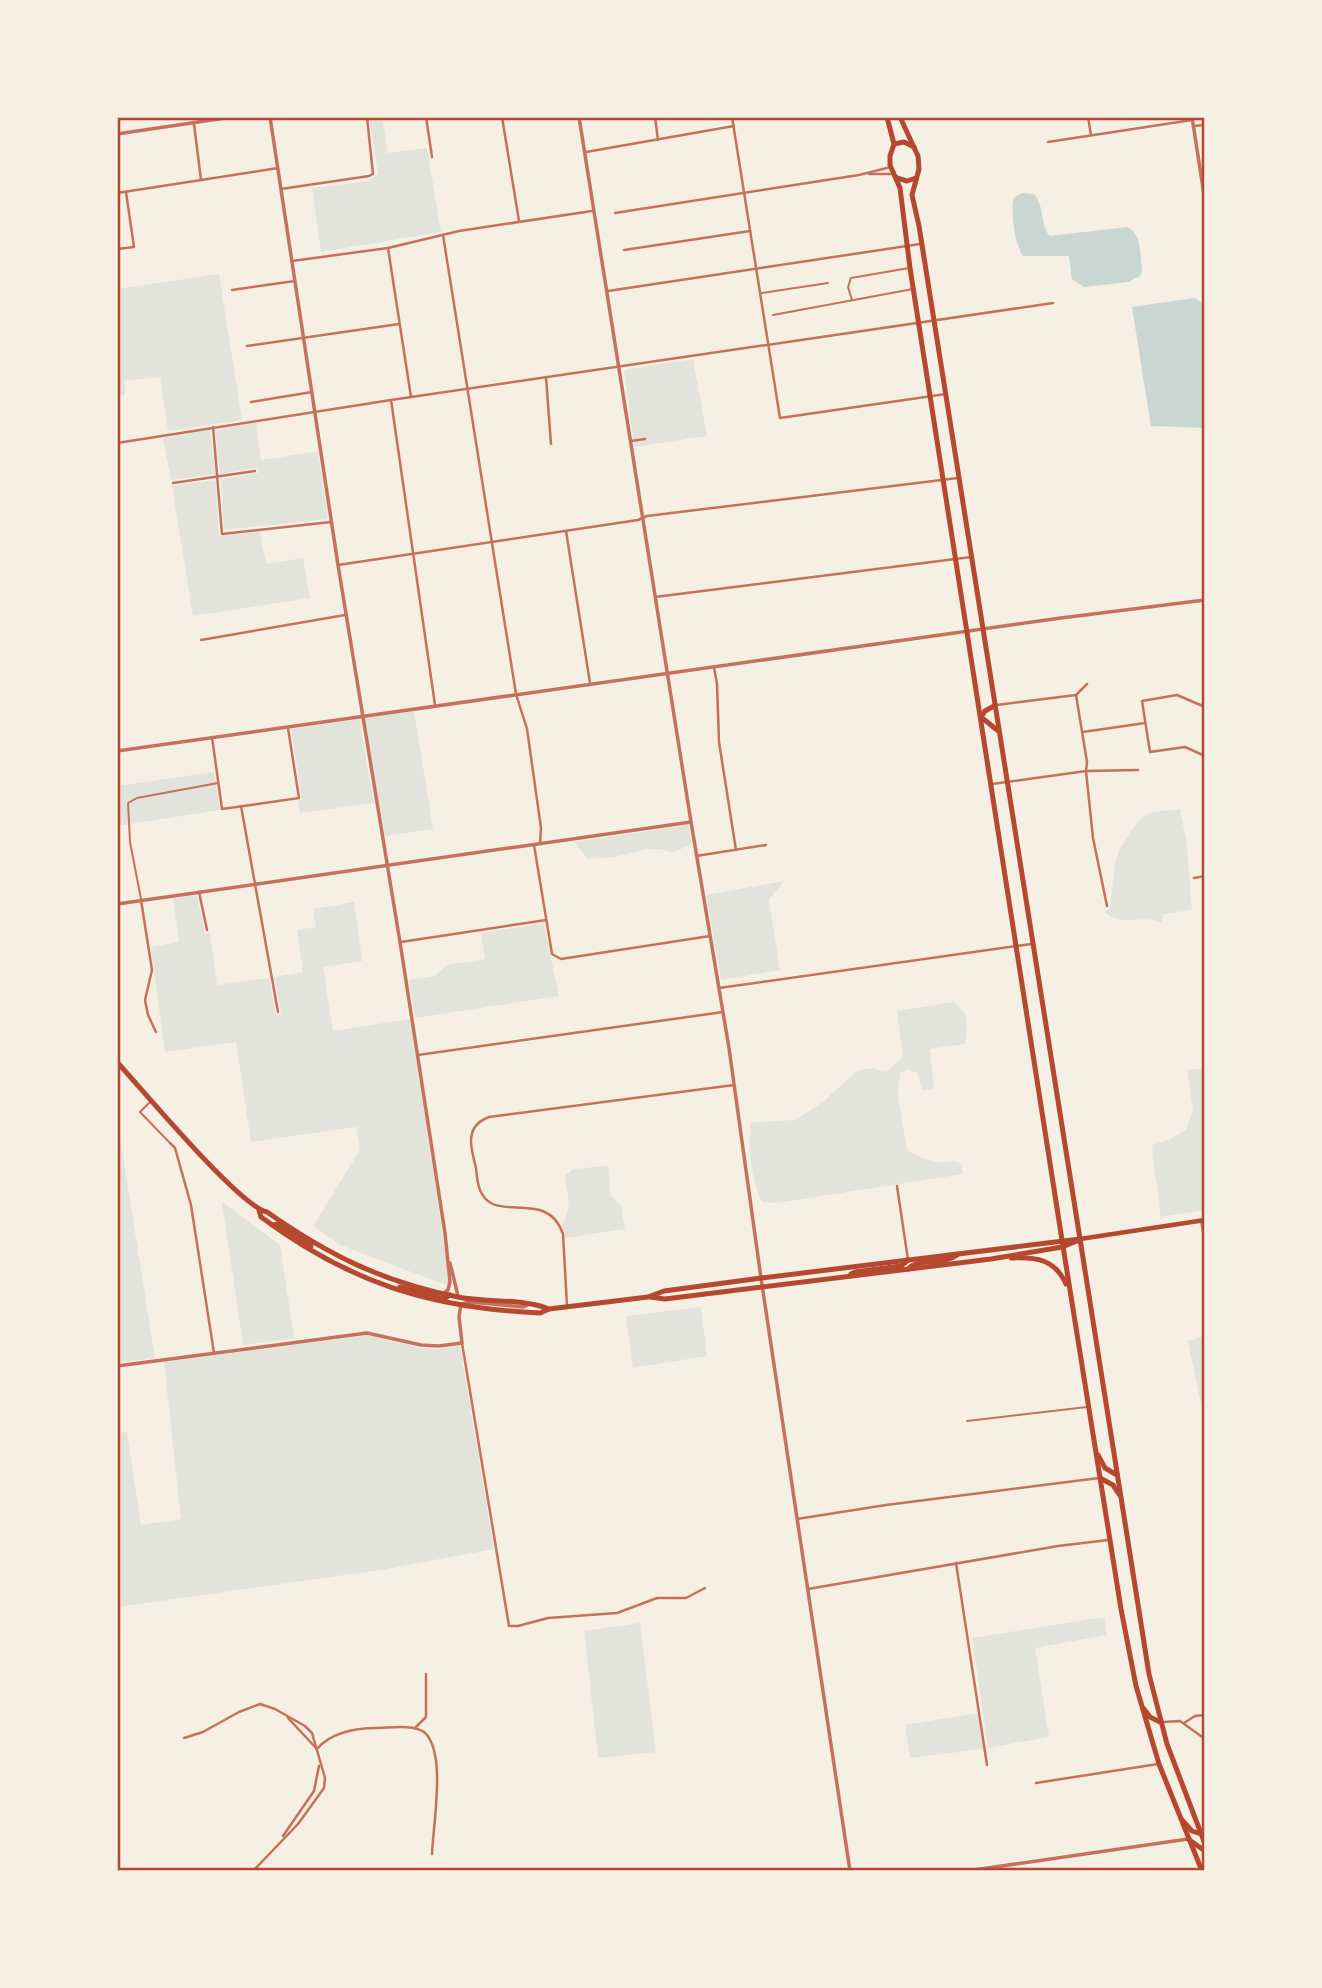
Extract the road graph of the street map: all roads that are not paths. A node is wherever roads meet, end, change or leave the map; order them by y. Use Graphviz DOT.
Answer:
graph roads {
  1 [pos="232,117"];
  2 [pos="270,117"];
  3 [pos="366,117"];
  4 [pos="426,117"];
  5 [pos="502,117"];
  6 [pos="579,117"];
  7 [pos="655,117"];
  8 [pos="733,117"];
  9 [pos="887,117"];
  10 [pos="900,117"];
  11 [pos="1088,117"];
  12 [pos="1192,119"];
  13 [pos="194,123"];
  14 [pos="1205,125"];
  15 [pos="734,126"];
  16 [pos="1193,126"];
  17 [pos="117,134"];
  18 [pos="1091,135"];
  19 [pos="658,140"];
  20 [pos="1048,142"];
  21 [pos="894,144"];
  22 [pos="914,147"];
  23 [pos="585,153"];
  24 [pos="432,157"];
  25 [pos="891,167"];
  26 [pos="278,168"];
  27 [pos="859,175"];
  28 [pos="895,176"];
  29 [pos="916,178"];
  30 [pos="201,180"];
  31 [pos="281,189"];
  32 [pos="126,192"];
  33 [pos="117,193"];
  34 [pos="744,194"];
  35 [pos="1205,201"];
  36 [pos="594,210"];
  37 [pos="615,214"];
  38 [pos="519,221"];
  39 [pos="750,231"];
  40 [pos="443,235"];
  41 [pos="922,244"];
  42 [pos="907,246"];
  43 [pos="388,248"];
  44 [pos="117,250"];
  45 [pos="624,250"];
  46 [pos="292,261"];
  47 [pos="910,268"];
  48 [pos="757,270"];
  49 [pos="295,281"];
  50 [pos="828,283"];
  51 [pos="914,289"];
  52 [pos="232,290"];
  53 [pos="608,291"];
  54 [pos="761,293"];
  55 [pos="852,300"];
  56 [pos="1053,303"];
  57 [pos="773,315"];
  58 [pos="934,321"];
  59 [pos="399,324"];
  60 [pos="919,324"];
  61 [pos="304,338"];
  62 [pos="769,345"];
  63 [pos="247,346"];
  64 [pos="619,368"];
  65 [pos="546,377"];
  66 [pos="468,389"];
  67 [pos="312,392"];
  68 [pos="946,394"];
  69 [pos="411,397"];
  70 [pos="931,397"];
  71 [pos="391,400"];
  72 [pos="251,402"];
  73 [pos="315,412"];
  74 [pos="212,427"];
  75 [pos="645,439"];
  76 [pos="631,442"];
  77 [pos="117,443"];
  78 [pos="551,444"];
  79 [pos="255,471"];
  80 [pos="218,477"];
  81 [pos="959,477"];
  82 [pos="944,479"];
  83 [pos="173,482"];
  84 [pos="642,518"];
  85 [pos="331,522"];
  86 [pos="566,531"];
  87 [pos="492,542"];
  88 [pos="412,554"];
  89 [pos="971,557"];
  90 [pos="956,559"];
  91 [pos="338,565"];
  92 [pos="655,597"];
  93 [pos="1205,600"];
  94 [pos="345,615"];
  95 [pos="982,630"];
  96 [pos="967,632"];
  97 [pos="201,639"];
  98 [pos="714,667"];
  99 [pos="667,673"];
  100 [pos="590,684"];
  101 [pos="1087,684"];
  102 [pos="516,694"];
  103 [pos="1076,695"];
  104 [pos="978,697"];
  105 [pos="435,705"];
  106 [pos="995,708"];
  107 [pos="1205,708"];
  108 [pos="361,716"];
  109 [pos="983,721"];
  110 [pos="1145,723"];
  111 [pos="288,726"];
  112 [pos="1082,732"];
  113 [pos="999,733"];
  114 [pos="212,737"];
  115 [pos="117,751"];
  116 [pos="1205,756"];
  117 [pos="1138,770"];
  118 [pos="1086,771"];
  119 [pos="219,782"];
  120 [pos="1007,782"];
  121 [pos="992,785"];
  122 [pos="241,806"];
  123 [pos="691,822"];
  124 [pos="540,844"];
  125 [pos="534,845"];
  126 [pos="766,845"];
  127 [pos="736,850"];
  128 [pos="696,856"];
  129 [pos="387,865"];
  130 [pos="1205,876"];
  131 [pos="1194,878"];
  132 [pos="256,883"];
  133 [pos="200,892"];
  134 [pos="141,900"];
  135 [pos="117,904"];
  136 [pos="1107,906"];
  137 [pos="546,920"];
  138 [pos="207,930"];
  139 [pos="710,936"];
  140 [pos="400,942"];
  141 [pos="1032,944"];
  142 [pos="1017,946"];
  143 [pos="719,988"];
  144 [pos="278,1012"];
  145 [pos="723,1012"];
  146 [pos="156,1032"];
  147 [pos="418,1055"];
  148 [pos="117,1062"];
  149 [pos="734,1085"];
  150 [pos="151,1100"];
  151 [pos="170,1143"];
  152 [pos="897,1186"];
  153 [pos="259,1210"];
  154 [pos="1203,1220"];
  155 [pos="272,1225"];
  156 [pos="1080,1239"];
  157 [pos="1062,1243"];
  158 [pos="1205,1243"];
  159 [pos="330,1253"];
  160 [pos="957,1254"];
  161 [pos="990,1259"];
  162 [pos="908,1260"];
  163 [pos="448,1261"];
  164 [pos="908,1269"];
  165 [pos="849,1276"];
  166 [pos="761,1278"];
  167 [pos="377,1283"];
  168 [pos="762,1287"];
  169 [pos="1070,1292"];
  170 [pos="442,1293"];
  171 [pos="450,1295"];
  172 [pos="459,1297"];
  173 [pos="648,1297"];
  174 [pos="530,1304"];
  175 [pos="460,1306"];
  176 [pos="550,1308"];
  177 [pos="567,1308"];
  178 [pos="462,1343"];
  179 [pos="214,1353"];
  180 [pos="117,1366"];
  181 [pos="1089,1407"];
  182 [pos="967,1421"];
  183 [pos="1096,1452"];
  184 [pos="1117,1475"];
  185 [pos="1100,1478"];
  186 [pos="1121,1497"];
  187 [pos="797,1519"];
  188 [pos="1110,1540"];
  189 [pos="956,1563"];
  190 [pos="705,1588"];
  191 [pos="808,1589"];
  192 [pos="426,1674"];
  193 [pos="1141,1707"];
  194 [pos="1205,1715"];
  195 [pos="286,1716"];
  196 [pos="1160,1722"];
  197 [pos="1184,1723"];
  198 [pos="415,1728"];
  199 [pos="184,1738"];
  200 [pos="1205,1739"];
  201 [pos="317,1749"];
  202 [pos="320,1763"];
  203 [pos="1159,1764"];
  204 [pos="987,1765"];
  205 [pos="1037,1783"];
  206 [pos="1178,1815"];
  207 [pos="1201,1834"];
  208 [pos="1188,1839"];
  209 [pos="279,1842"];
  210 [pos="1205,1844"];
  211 [pos="1205,1850"];
  212 [pos="432,1854"];
  213 [pos="253,1871"];
  214 [pos="850,1871"];
  215 [pos="967,1871"];
  216 [pos="1202,1871"];
  1 -- 13 [label="street"];
  2 -- 26 [label="street"];
  3 -- 31 [label="street"];
  4 -- 24 [label="street"];
  5 -- 38 [label="street"];
  6 -- 23 [label="street"];
  7 -- 19 [label="street"];
  8 -- 15 [label="street"];
  9 -- 21 [label="main road"];
  10 -- 22 [label="main road"];
  11 -- 18 [label="street"];
  12 -- 16 [label="street"];
  12 -- 18 [label="street"];
  13 -- 17 [label="street"];
  13 -- 30 [label="street"];
  14 -- 16 [label="street"];
  15 -- 19 [label="street"];
  15 -- 34 [label="street"];
  16 -- 35 [label="street"];
  18 -- 20 [label="street"];
  19 -- 23 [label="street"];
  21 -- 22 [label="main road"];
  21 -- 25 [label="main road"];
  22 -- 29 [label="main road"];
  23 -- 36 [label="street"];
  25 -- 27 [label="street"];
  25 -- 28 [label="main road"];
  26 -- 30 [label="street"];
  26 -- 31 [label="street"];
  27 -- 28 [label="street"];
  27 -- 34 [label="street"];
  28 -- 29 [label="main road"];
  28 -- 42 [label="main road"];
  29 -- 41 [label="main road"];
  30 -- 32 [label="street"];
  31 -- 46 [label="street"];
  32 -- 33 [label="street"];
  32 -- 44 [label="street"];
  34 -- 37 [label="street"];
  34 -- 39 [label="street"];
  36 -- 38 [label="street"];
  36 -- 53 [label="street"];
  38 -- 40 [label="street"];
  39 -- 45 [label="street"];
  39 -- 48 [label="street"];
  40 -- 43 [label="street"];
  40 -- 66 [label="street"];
  41 -- 42 [label="street"];
  41 -- 58 [label="main road"];
  42 -- 47 [label="main road"];
  42 -- 48 [label="street"];
  43 -- 46 [label="street"];
  43 -- 59 [label="street"];
  46 -- 49 [label="street"];
  47 -- 51 [label="main road"];
  47 -- 55 [label="lane"];
  48 -- 53 [label="street"];
  48 -- 54 [label="street"];
  49 -- 52 [label="street"];
  49 -- 61 [label="street"];
  50 -- 54 [label="lane"];
  51 -- 55 [label="lane"];
  51 -- 60 [label="main road"];
  53 -- 64 [label="street"];
  54 -- 62 [label="street"];
  55 -- 57 [label="lane"];
  56 -- 58 [label="street"];
  58 -- 60 [label="street"];
  58 -- 68 [label="main road"];
  59 -- 61 [label="street"];
  59 -- 69 [label="street"];
  60 -- 62 [label="street"];
  60 -- 70 [label="main road"];
  61 -- 63 [label="street"];
  61 -- 67 [label="street"];
  62 -- 64 [label="street"];
  62 -- 70 [label="street"];
  64 -- 65 [label="street"];
  64 -- 76 [label="street"];
  65 -- 66 [label="street"];
  65 -- 78 [label="street"];
  66 -- 69 [label="street"];
  66 -- 87 [label="street"];
  67 -- 72 [label="street"];
  67 -- 73 [label="street"];
  68 -- 70 [label="street"];
  68 -- 81 [label="main road"];
  69 -- 71 [label="street"];
  70 -- 82 [label="main road"];
  71 -- 73 [label="street"];
  71 -- 88 [label="street"];
  73 -- 74 [label="street"];
  73 -- 85 [label="street"];
  74 -- 77 [label="street"];
  74 -- 80 [label="street"];
  75 -- 76 [label="street"];
  76 -- 84 [label="street"];
  79 -- 80 [label="street"];
  80 -- 83 [label="street"];
  80 -- 85 [label="street"];
  81 -- 82 [label="street"];
  81 -- 89 [label="main road"];
  82 -- 84 [label="street"];
  82 -- 90 [label="main road"];
  84 -- 86 [label="street"];
  84 -- 92 [label="street"];
  85 -- 91 [label="street"];
  86 -- 87 [label="street"];
  86 -- 100 [label="street"];
  87 -- 88 [label="street"];
  87 -- 102 [label="street"];
  88 -- 91 [label="street"];
  88 -- 105 [label="street"];
  89 -- 90 [label="street"];
  89 -- 95 [label="main road"];
  90 -- 92 [label="street"];
  90 -- 96 [label="main road"];
  91 -- 94 [label="street"];
  92 -- 99 [label="street"];
  93 -- 95 [label="street"];
  94 -- 97 [label="street"];
  94 -- 108 [label="street"];
  95 -- 96 [label="street"];
  95 -- 106 [label="main road"];
  96 -- 98 [label="street"];
  96 -- 104 [label="main road"];
  98 -- 99 [label="street"];
  98 -- 127 [label="street"];
  99 -- 100 [label="street"];
  99 -- 123 [label="street"];
  100 -- 102 [label="street"];
  101 -- 103 [label="street"];
  102 -- 105 [label="street"];
  102 -- 124 [label="street"];
  103 -- 106 [label="street"];
  103 -- 112 [label="street"];
  104 -- 106 [label="main road"];
  104 -- 109 [label="main road"];
  105 -- 108 [label="street"];
  106 -- 109 [label="main road"];
  106 -- 113 [label="main road"];
  107 -- 110 [label="street"];
  108 -- 111 [label="street"];
  108 -- 129 [label="street"];
  109 -- 113 [label="main road"];
  109 -- 121 [label="main road"];
  110 -- 112 [label="street"];
  110 -- 116 [label="street"];
  111 -- 114 [label="street"];
  111 -- 122 [label="street"];
  112 -- 118 [label="street"];
  113 -- 120 [label="main road"];
  114 -- 115 [label="street"];
  114 -- 119 [label="street"];
  117 -- 118 [label="street"];
  118 -- 120 [label="street"];
  118 -- 136 [label="street"];
  119 -- 122 [label="street"];
  119 -- 134 [label="lane"];
  120 -- 121 [label="street"];
  120 -- 141 [label="main road"];
  121 -- 142 [label="main road"];
  122 -- 132 [label="street"];
  123 -- 124 [label="street"];
  123 -- 128 [label="street"];
  124 -- 125 [label="street"];
  125 -- 129 [label="street"];
  125 -- 137 [label="street"];
  126 -- 127 [label="street"];
  127 -- 128 [label="street"];
  128 -- 139 [label="street"];
  129 -- 132 [label="street"];
  129 -- 140 [label="street"];
  130 -- 131 [label="street"];
  132 -- 133 [label="street"];
  132 -- 144 [label="street"];
  133 -- 134 [label="street"];
  133 -- 138 [label="street"];
  134 -- 135 [label="street"];
  134 -- 146 [label="street"];
  137 -- 139 [label="street"];
  137 -- 140 [label="street"];
  139 -- 143 [label="street"];
  140 -- 147 [label="street"];
  141 -- 142 [label="street"];
  141 -- 156 [label="main road"];
  142 -- 143 [label="street"];
  142 -- 157 [label="main road"];
  143 -- 145 [label="street"];
  145 -- 147 [label="street"];
  145 -- 149 [label="street"];
  147 -- 163 [label="street"];
  148 -- 150 [label="main road"];
  149 -- 166 [label="street"];
  149 -- 177 [label="street"];
  150 -- 151 [label="lane"];
  150 -- 153 [label="main road"];
  151 -- 179 [label="street"];
  152 -- 162 [label="street"];
  153 -- 155 [label="main road"];
  153 -- 159 [label="main road"];
  154 -- 156 [label="main road"];
  154 -- 158 [label="street"];
  155 -- 159 [label="main road"];
  155 -- 167 [label="main road"];
  156 -- 157 [label="main road"];
  156 -- 184 [label="main road"];
  157 -- 160 [label="main road"];
  157 -- 161 [label="main road"];
  157 -- 169 [label="main road"];
  159 -- 170 [label="main road"];
  160 -- 162 [label="main road"];
  160 -- 164 [label="main road"];
  161 -- 164 [label="main road"];
  161 -- 169 [label="main road"];
  162 -- 165 [label="main road"];
  162 -- 166 [label="main road"];
  163 -- 170 [label="street"];
  163 -- 172 [label="street"];
  164 -- 165 [label="main road"];
  165 -- 168 [label="main road"];
  166 -- 168 [label="street"];
  166 -- 173 [label="main road"];
  167 -- 171 [label="main road"];
  167 -- 175 [label="main road"];
  168 -- 173 [label="main road"];
  168 -- 187 [label="street"];
  169 -- 181 [label="main road"];
  170 -- 171 [label="main road"];
  171 -- 172 [label="main road"];
  172 -- 174 [label="main road"];
  173 -- 177 [label="main road"];
  174 -- 175 [label="street"];
  174 -- 176 [label="main road"];
  175 -- 176 [label="main road"];
  175 -- 178 [label="street"];
  176 -- 177 [label="main road"];
  178 -- 179 [label="street"];
  178 -- 190 [label="street"];
  179 -- 180 [label="street"];
  181 -- 182 [label="lane"];
  181 -- 183 [label="main road"];
  183 -- 184 [label="main road"];
  183 -- 185 [label="main road"];
  184 -- 186 [label="main road"];
  185 -- 186 [label="main road"];
  185 -- 187 [label="street"];
  185 -- 188 [label="main road"];
  186 -- 196 [label="main road"];
  187 -- 191 [label="street"];
  188 -- 189 [label="street"];
  188 -- 193 [label="main road"];
  189 -- 191 [label="street"];
  189 -- 204 [label="street"];
  191 -- 214 [label="street"];
  192 -- 198 [label="street"];
  193 -- 196 [label="main road"];
  193 -- 203 [label="main road"];
  194 -- 197 [label="street"];
  195 -- 199 [label="street"];
  195 -- 201 [label="street"];
  195 -- 201 [label="street"];
  196 -- 197 [label="street"];
  196 -- 207 [label="main road"];
  197 -- 200 [label="street"];
  198 -- 201 [label="street"];
  198 -- 212 [label="street"];
  201 -- 202 [label="street"];
  202 -- 209 [label="street"];
  202 -- 209 [label="street"];
  203 -- 205 [label="street"];
  203 -- 206 [label="main road"];
  206 -- 207 [label="main road"];
  206 -- 208 [label="main road"];
  207 -- 210 [label="main road"];
  208 -- 211 [label="main road"];
  208 -- 215 [label="street"];
  208 -- 216 [label="main road"];
  209 -- 213 [label="street"];
}
